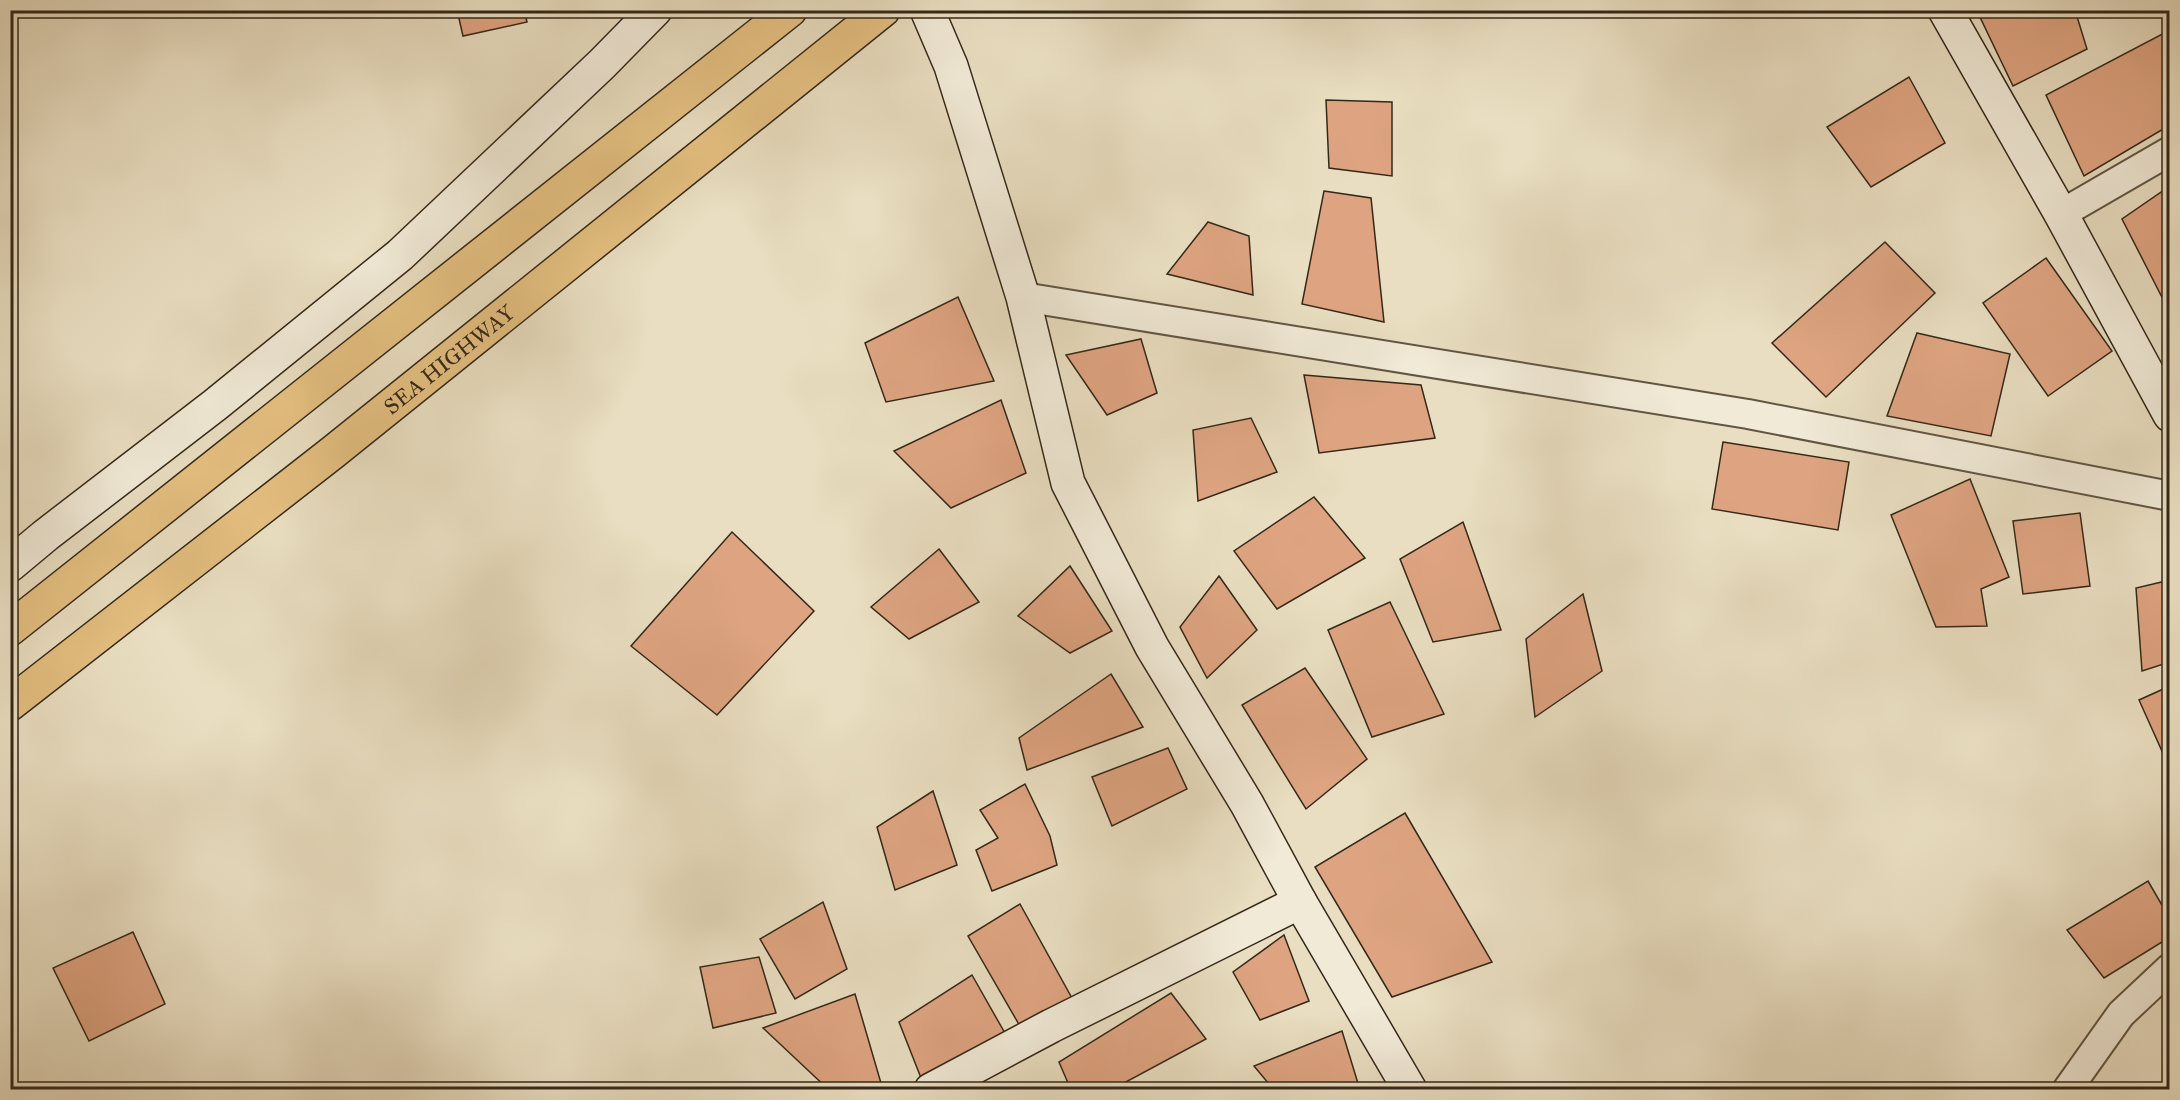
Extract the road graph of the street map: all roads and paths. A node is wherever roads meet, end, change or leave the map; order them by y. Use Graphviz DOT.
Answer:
graph roads {
  1 [pos="655,10"];
  2 [pos="790,10"];
  3 [pos="883,10"];
  4 [pos="927,10"];
  5 [pos="1945,10"];
  6 [pos="2169,151"];
  7 [pos="2061,213"];
  8 [pos="1023,297"];
  9 [pos="2169,415"];
  10 [pos="2169,496"];
  11 [pos="10,565"];
  12 [pos="10,628"];
  13 [pos="10,704"];
  14 [pos="1300,902"];
  15 [pos="2169,968"];
  16 [pos="931,1089"];
  17 [pos="1410,1089"];
  18 [pos="2067,1089"];
  1 -- 11 [label="main road"];
  2 -- 12 [label="highway"];
  3 -- 13 [label="highway, SEA HIGHWAY"];
  4 -- 8 [label="main road"];
  5 -- 7 [label="main road"];
  6 -- 7 [label="street"];
  7 -- 9 [label="main road"];
  8 -- 10 [label="street"];
  8 -- 14 [label="main road"];
  14 -- 16 [label="main road"];
  14 -- 17 [label="main road"];
  15 -- 18 [label="street"];
}
